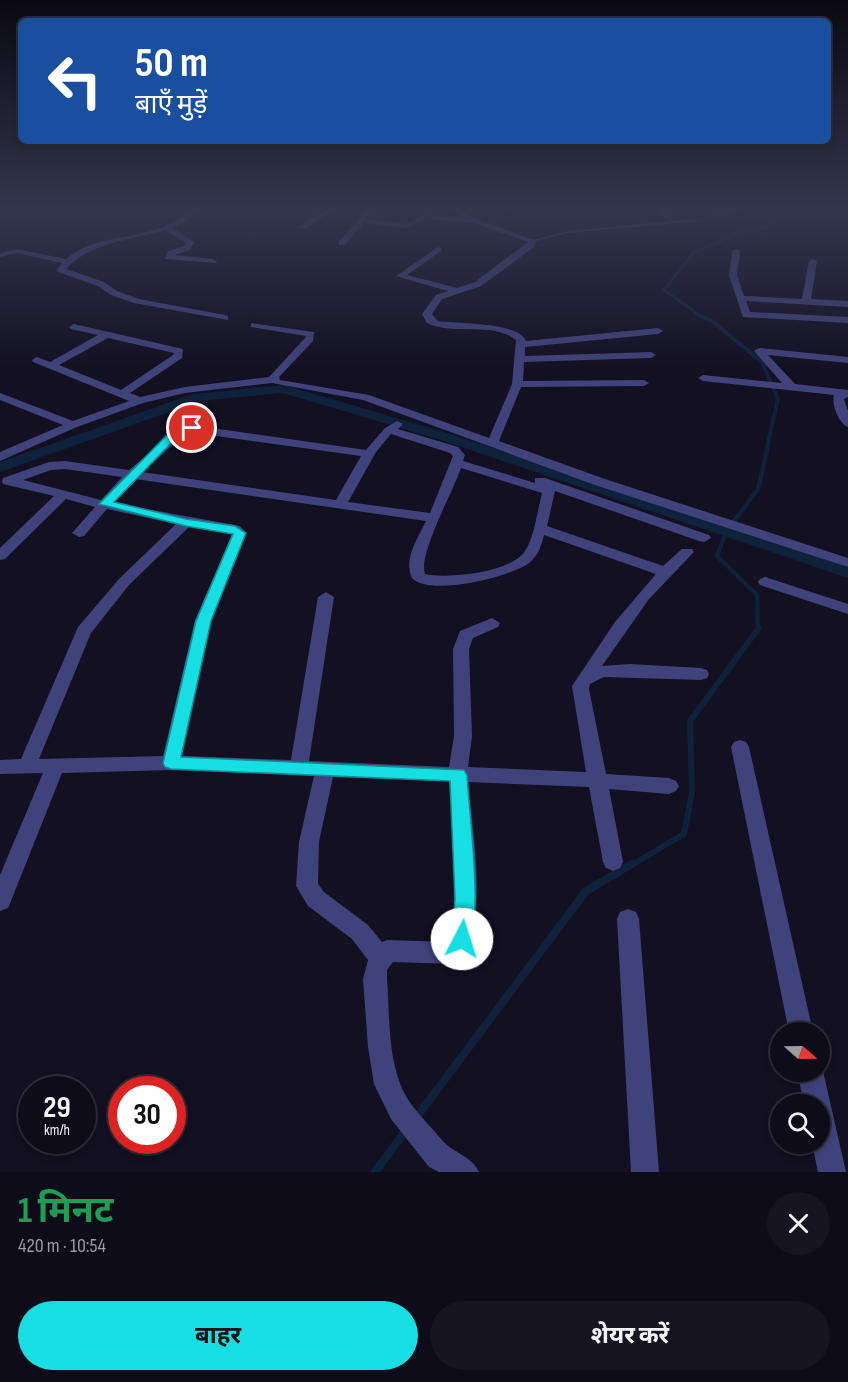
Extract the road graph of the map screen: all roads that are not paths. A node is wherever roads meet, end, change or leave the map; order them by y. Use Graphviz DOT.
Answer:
graph roads {
  1 [pos="66,264"];
  2 [pos="417,264"];
  3 [pos="506,264"];
  4 [pos="734,264"];
  5 [pos="813,264"];
  6 [pos="454,290"];
  7 [pos="740,298"];
  8 [pos="806,300"];
  9 [pos="848,304"];
  10 [pos="225,318"];
  11 [pos="848,320"];
  12 [pos="254,325"];
  13 [pos="74,327"];
  14 [pos="658,331"];
  15 [pos="108,334"];
  16 [pos="520,345"];
  17 [pos="651,356"];
  18 [pos="519,359"];
  19 [pos="37,360"];
  20 [pos="848,360"];
  21 [pos="50,366"];
  22 [pos="703,378"];
  23 [pos="274,380"];
  24 [pos="644,383"];
  25 [pos="517,384"];
  26 [pos="787,387"];
  27 [pos="847,393"];
  28 [pos="122,394"];
  29 [pos="0,396"];
  30 [pos="138,401"];
  31 [pos="409,416"];
  32 [pos="848,424"];
  33 [pos="73,425"];
  34 [pos="391,428"];
  35 [pos="492,444"];
  36 [pos="370,454"];
  37 [pos="0,457"];
  38 [pos="457,457"];
  39 [pos="132,474"];
  40 [pos="5,482"];
  41 [pos="62,496"];
  42 [pos="105,504"];
  43 [pos="340,504"];
  44 [pos="435,518"];
  45 [pos="186,522"];
  46 [pos="539,528"];
  47 [pos="79,533"];
  48 [pos="704,538"];
  49 [pos="687,552"];
  50 [pos="0,556"];
  51 [pos="848,563"];
  52 [pos="665,572"];
  53 [pos="765,582"];
  54 [pos="326,597"];
  55 [pos="848,609"];
  56 [pos="492,623"];
  57 [pos="700,674"];
  58 [pos="587,676"];
  59 [pos="740,747"];
  60 [pos="171,763"];
  61 [pos="56,765"];
  62 [pos="27,766"];
  63 [pos="299,766"];
  64 [pos="0,767"];
  65 [pos="325,768"];
  66 [pos="458,775"];
  67 [pos="599,780"];
  68 [pos="669,786"];
  69 [pos="613,862"];
  70 [pos="0,901"];
  71 [pos="628,919"];
  72 [pos="380,958"];
  73 [pos="799,1022"];
  74 [pos="828,1154"];
  75 [pos="450,1166"];
  76 [pos="645,1172"];
  77 [pos="832,1172"];
  1 -- 10 [label="street"];
  2 -- 6 [label="street"];
  3 -- 6 [label="street"];
  4 -- 7 [label="street"];
  5 -- 8 [label="street"];
  6 -- 16 [label="street"];
  7 -- 8 [label="street"];
  7 -- 11 [label="street"];
  8 -- 9 [label="street"];
  12 -- 23 [label="street"];
  13 -- 15 [label="street"];
  14 -- 16 [label="street"];
  15 -- 21 [label="street"];
  15 -- 28 [label="street"];
  16 -- 18 [label="street"];
  17 -- 18 [label="street"];
  18 -- 25 [label="street"];
  19 -- 21 [label="street"];
  20 -- 26 [label="street"];
  21 -- 28 [label="street"];
  22 -- 26 [label="street"];
  23 -- 30 [label="street"];
  23 -- 31 [label="street"];
  24 -- 25 [label="street"];
  25 -- 35 [label="street"];
  26 -- 27 [label="street"];
  27 -- 32 [label="street"];
  28 -- 30 [label="street"];
  29 -- 33 [label="street"];
  30 -- 33 [label="street"];
  31 -- 34 [label="street"];
  31 -- 35 [label="street"];
  33 -- 37 [label="street"];
  34 -- 36 [label="street"];
  34 -- 38 [label="street"];
  35 -- 51 [label="street"];
  36 -- 39 [label="street"];
  36 -- 43 [label="street"];
  38 -- 44 [label="street"];
  38 -- 46 [label="street"];
  38 -- 48 [label="street"];
  39 -- 40 [label="street"];
  39 -- 42 [label="street"];
  39 -- 43 [label="street"];
  40 -- 41 [label="street"];
  41 -- 42 [label="street"];
  41 -- 50 [label="street"];
  42 -- 45 [label="street"];
  42 -- 47 [label="street"];
  43 -- 44 [label="street"];
  44 -- 46 [label="street"];
  45 -- 60 [label="street"];
  45 -- 62 [label="street"];
  46 -- 52 [label="street"];
  49 -- 52 [label="street"];
  52 -- 58 [label="street"];
  53 -- 55 [label="street"];
  54 -- 63 [label="street"];
  56 -- 66 [label="street"];
  57 -- 58 [label="street"];
  58 -- 67 [label="street"];
  59 -- 73 [label="street"];
  60 -- 61 [label="street"];
  60 -- 63 [label="street"];
  61 -- 62 [label="street"];
  61 -- 70 [label="street"];
  62 -- 64 [label="street"];
  63 -- 65 [label="street"];
  65 -- 66 [label="street"];
  65 -- 72 [label="street"];
  66 -- 67 [label="street"];
  66 -- 72 [label="street"];
  67 -- 68 [label="street"];
  67 -- 69 [label="street"];
  71 -- 76 [label="street"];
  72 -- 75 [label="street"];
  74 -- 77 [label="street"];
}
